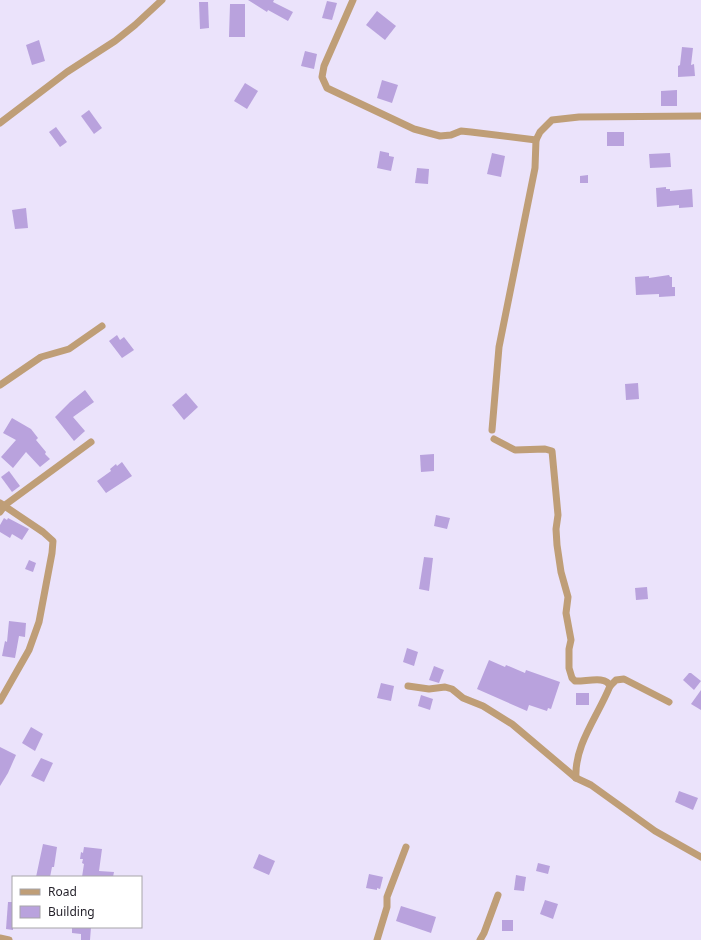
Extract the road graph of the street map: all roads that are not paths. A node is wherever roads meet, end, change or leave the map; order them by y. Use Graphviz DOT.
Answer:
graph roads {
  1 [pos="162,0"];
  2 [pos="353,0"];
  3 [pos="701,116"];
  4 [pos="0,123"];
  5 [pos="536,140"];
  6 [pos="102,326"];
  7 [pos="0,385"];
  8 [pos="492,430"];
  9 [pos="494,439"];
  10 [pos="91,442"];
  11 [pos="2,504"];
  12 [pos="0,512"];
  13 [pos="408,686"];
  14 [pos="610,686"];
  15 [pos="0,701"];
  16 [pos="669,702"];
  17 [pos="576,778"];
  18 [pos="406,847"];
  19 [pos="701,857"];
  20 [pos="498,895"];
  21 [pos="0,938"];
  22 [pos="9,940"];
  23 [pos="377,940"];
  24 [pos="480,940"];
  1 -- 4 [label="street"];
  2 -- 5 [label="street"];
  3 -- 5 [label="street"];
  5 -- 8 [label="street"];
  6 -- 7 [label="street"];
  9 -- 14 [label="street"];
  10 -- 11 [label="street"];
  11 -- 12 [label="street"];
  11 -- 15 [label="street"];
  13 -- 17 [label="street"];
  14 -- 16 [label="street"];
  14 -- 17 [label="street"];
  17 -- 19 [label="street"];
  18 -- 23 [label="street"];
  20 -- 24 [label="street"];
  21 -- 22 [label="street"];
}
